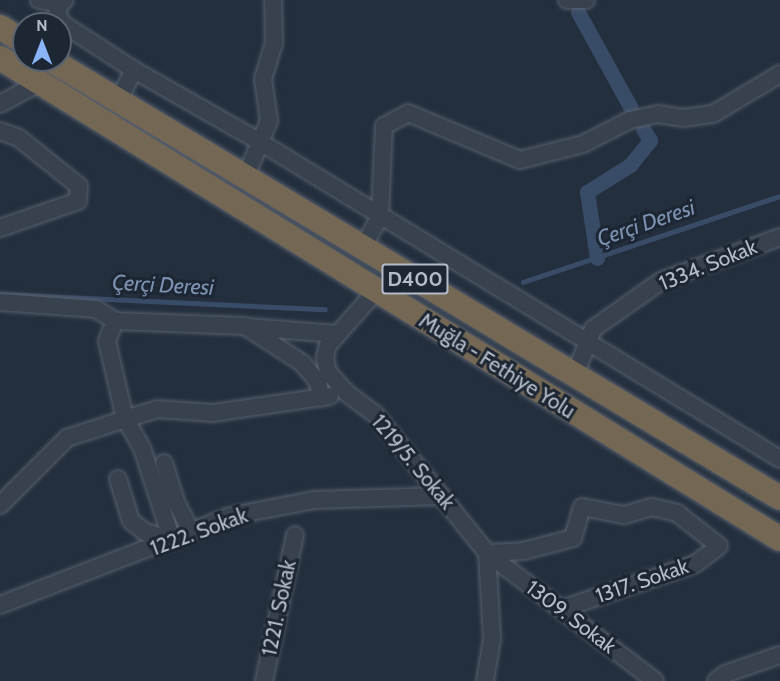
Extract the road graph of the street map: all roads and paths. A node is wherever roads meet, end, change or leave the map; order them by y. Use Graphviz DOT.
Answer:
graph roads {
  1 [pos="39,0"];
  2 [pos="273,0"];
  3 [pos="567,0"];
  4 [pos="586,0"];
  5 [pos="63,2"];
  6 [pos="0,58"];
  7 [pos="134,70"];
  8 [pos="71,72"];
  9 [pos="780,74"];
  10 [pos="37,84"];
  11 [pos="118,101"];
  12 [pos="0,104"];
  13 [pos="0,131"];
  14 [pos="260,142"];
  15 [pos="244,178"];
  16 [pos="380,216"];
  17 [pos="0,228"];
  18 [pos="780,237"];
  19 [pos="363,247"];
  20 [pos="376,291"];
  21 [pos="0,302"];
  22 [pos="115,321"];
  23 [pos="245,326"];
  24 [pos="337,334"];
  25 [pos="587,345"];
  26 [pos="574,377"];
  27 [pos="348,394"];
  28 [pos="321,398"];
  29 [pos="125,419"];
  30 [pos="780,459"];
  31 [pos="164,463"];
  32 [pos="118,479"];
  33 [pos="442,496"];
  34 [pos="780,498"];
  35 [pos="0,505"];
  36 [pos="190,530"];
  37 [pos="295,535"];
  38 [pos="780,539"];
  39 [pos="172,540"];
  40 [pos="487,553"];
  41 [pos="0,605"];
  42 [pos="561,609"];
  43 [pos="780,655"];
  44 [pos="264,681"];
  45 [pos="485,681"];
  46 [pos="654,681"];
  47 [pos="716,681"];
  1 -- 5 [label="street"];
  2 -- 14 [label="street"];
  3 -- 4 [label="street"];
  5 -- 7 [label="street"];
  6 -- 10 [label="highway, Muğla - Fethiye Yolu / D400"];
  7 -- 11 [label="street"];
  7 -- 14 [label="street"];
  8 -- 11 [label="highway, Muğla - Fethiye Yolu / D400"];
  9 -- 16 [label="street"];
  10 -- 12 [label="street"];
  10 -- 20 [label="highway, Muğla - Fethiye Yolu / D400"];
  11 -- 15 [label="highway, Muğla - Fethiye Yolu / D400"];
  13 -- 17 [label="street"];
  14 -- 15 [label="street"];
  14 -- 16 [label="street"];
  15 -- 19 [label="highway, Muğla - Fethiye Yolu / D400"];
  16 -- 19 [label="street"];
  16 -- 25 [label="street"];
  18 -- 25 [label="street, 1334. Sokak"];
  19 -- 26 [label="highway, Muğla - Fethiye Yolu / D400"];
  20 -- 24 [label="street, 1219/5. Sokak"];
  20 -- 38 [label="highway, Muğla - Fethiye Yolu / D400"];
  21 -- 22 [label="street"];
  22 -- 23 [label="street"];
  22 -- 29 [label="street"];
  23 -- 24 [label="street"];
  23 -- 28 [label="street"];
  24 -- 27 [label="street, 1219/5. Sokak"];
  25 -- 26 [label="street, 1334. Sokak"];
  25 -- 30 [label="street"];
  26 -- 34 [label="highway, Muğla - Fethiye Yolu / D400"];
  27 -- 28 [label="street"];
  27 -- 33 [label="street, 1219/5. Sokak"];
  28 -- 29 [label="street"];
  29 -- 35 [label="street"];
  29 -- 39 [label="street"];
  31 -- 36 [label="street"];
  32 -- 39 [label="street"];
  33 -- 36 [label="street, 1222. Sokak"];
  33 -- 40 [label="street, 1219/5. Sokak"];
  36 -- 39 [label="street, 1222. Sokak"];
  37 -- 44 [label="street, 1221. Sokak"];
  39 -- 41 [label="street, 1222. Sokak"];
  40 -- 42 [label="street, 1309. Sokak"];
  40 -- 42 [label="street, 1317. Sokak"];
  40 -- 45 [label="street"];
  42 -- 46 [label="street, 1309. Sokak"];
  43 -- 47 [label="street"];
}
